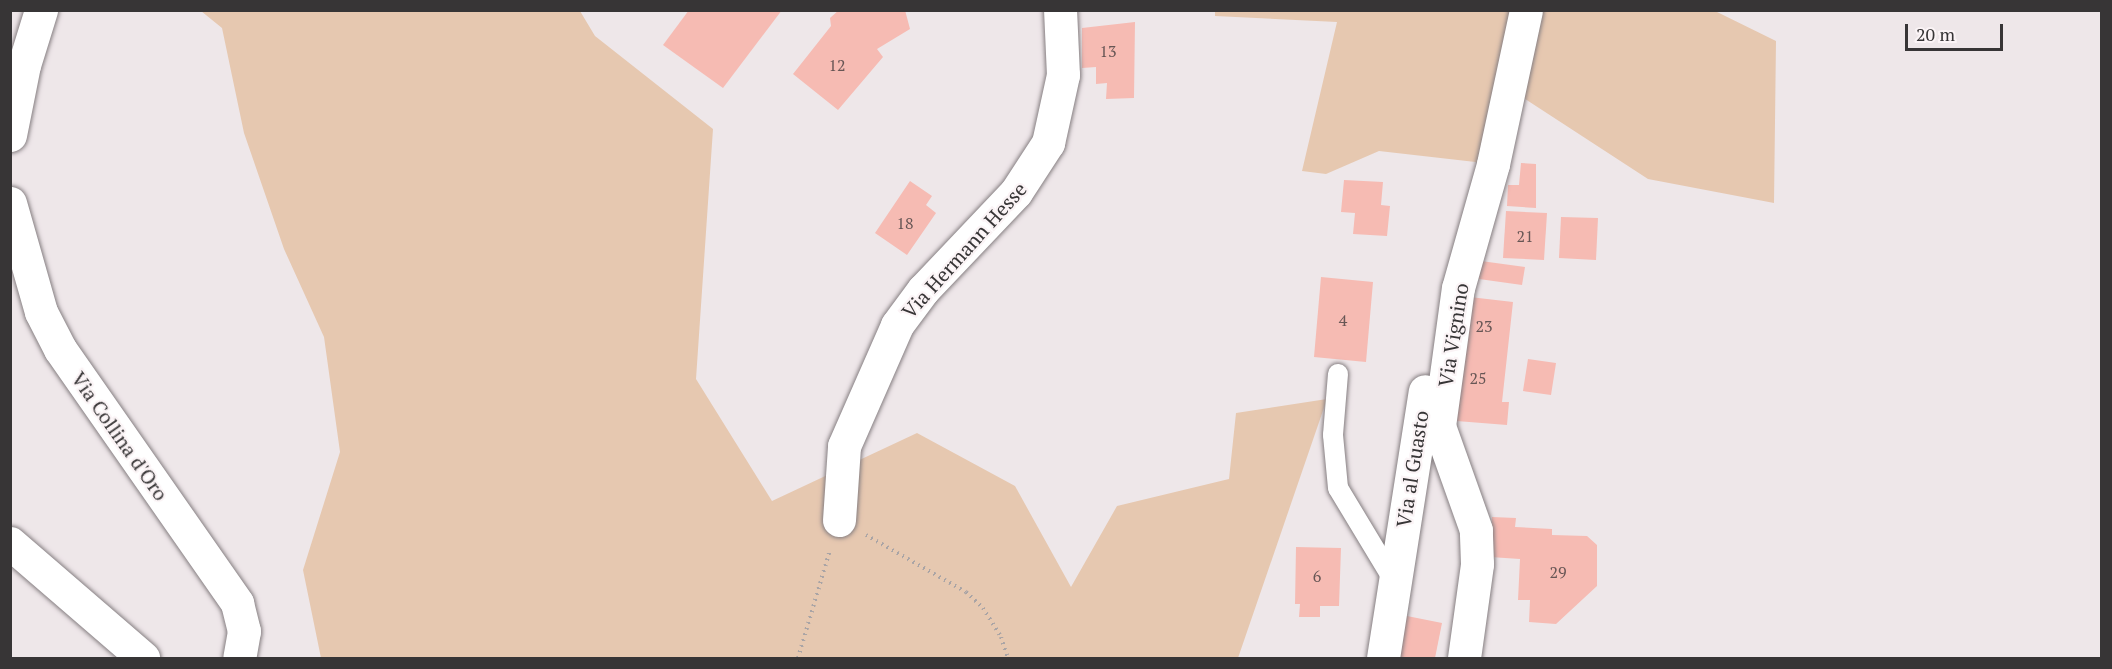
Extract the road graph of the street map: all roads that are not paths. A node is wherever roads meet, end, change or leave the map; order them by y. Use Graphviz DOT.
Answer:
graph roads {
  1 [pos="41,10"];
  2 [pos="1060,10"];
  3 [pos="1526,10"];
  4 [pos="10,135"];
  5 [pos="10,203"];
  6 [pos="1458,288"];
  7 [pos="1338,374"];
  8 [pos="839,520"];
  9 [pos="10,543"];
  10 [pos="1394,581"];
  11 [pos="143,658"];
  12 [pos="239,658"];
  13 [pos="1383,658"];
  14 [pos="1464,658"];
  1 -- 4 [label="street"];
  2 -- 8 [label="street, Via Hermann Hesse"];
  3 -- 6 [label="street, Via Vignino"];
  5 -- 12 [label="street, Via Collina d'Oro"];
  6 -- 10 [label="street, Via al Guasto"];
  6 -- 14 [label="street, Via Vignino"];
  7 -- 10 [label="lane"];
  9 -- 11 [label="street"];
  10 -- 13 [label="street, Via al Guasto"];
}
